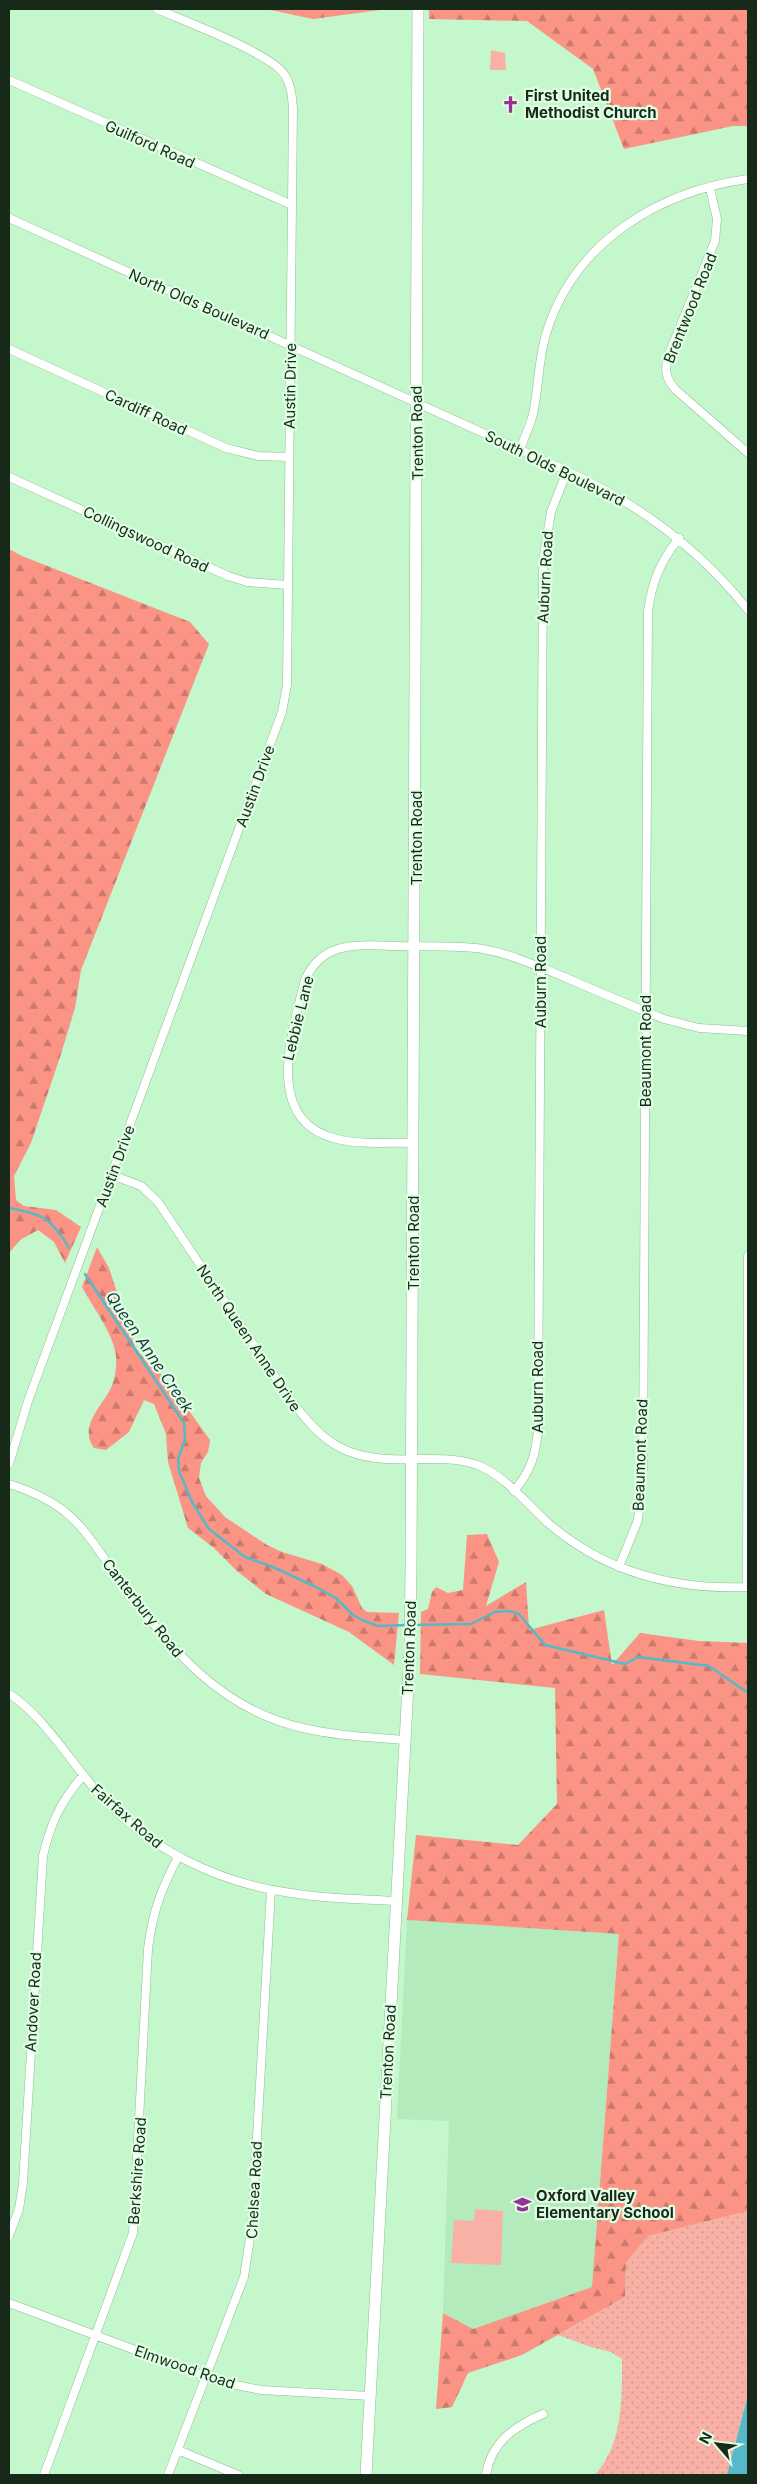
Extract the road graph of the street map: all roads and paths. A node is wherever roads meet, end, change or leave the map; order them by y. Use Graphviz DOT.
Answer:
graph roads {
  1 [pos="157,9"];
  2 [pos="418,9"];
  3 [pos="9,80"];
  4 [pos="748,179"];
  5 [pos="710,188"];
  6 [pos="292,205"];
  7 [pos="9,218"];
  8 [pos="290,346"];
  9 [pos="9,349"];
  10 [pos="416,403"];
  11 [pos="520,450"];
  12 [pos="747,450"];
  13 [pos="288,457"];
  14 [pos="567,471"];
  15 [pos="9,477"];
  16 [pos="679,538"];
  17 [pos="288,585"];
  18 [pos="748,610"];
  19 [pos="415,946"];
  20 [pos="540,967"];
  21 [pos="645,1011"];
  22 [pos="748,1031"];
  23 [pos="414,1143"];
  24 [pos="112,1175"];
  25 [pos="748,1256"];
  26 [pos="412,1460"];
  27 [pos="9,1464"];
  28 [pos="9,1484"];
  29 [pos="514,1491"];
  30 [pos="619,1567"];
  31 [pos="747,1587"];
  32 [pos="9,1694"];
  33 [pos="405,1740"];
  34 [pos="83,1776"];
  35 [pos="178,1856"];
  36 [pos="271,1890"];
  37 [pos="396,1901"];
  38 [pos="9,2236"];
  39 [pos="9,2303"];
  40 [pos="96,2336"];
  41 [pos="207,2377"];
  42 [pos="370,2396"];
  43 [pos="543,2414"];
  44 [pos="178,2450"];
  45 [pos="44,2475"];
  46 [pos="168,2475"];
  47 [pos="238,2475"];
  48 [pos="366,2475"];
  49 [pos="486,2475"];
  1 -- 6 [label="street, Austin Drive"];
  2 -- 10 [label="main road, Trenton Road"];
  3 -- 6 [label="street, Guilford Road"];
  4 -- 5 [label="street"];
  5 -- 11 [label="street"];
  5 -- 12 [label="street, Brentwood Road"];
  6 -- 8 [label="street, Austin Drive"];
  7 -- 8 [label="street, North Olds Boulevard"];
  8 -- 10 [label="street, North Olds Boulevard"];
  8 -- 13 [label="street, Austin Drive"];
  9 -- 13 [label="street, Cardiff Road"];
  10 -- 11 [label="street, South Olds Boulevard"];
  10 -- 19 [label="main road, Trenton Road"];
  11 -- 14 [label="street, South Olds Boulevard"];
  13 -- 17 [label="street, Austin Drive"];
  14 -- 16 [label="street, South Olds Boulevard"];
  14 -- 20 [label="street, Auburn Road"];
  15 -- 17 [label="street, Collingswood Road"];
  16 -- 18 [label="street, South Olds Boulevard"];
  16 -- 21 [label="street, Beaumont Road"];
  17 -- 24 [label="street, Austin Drive"];
  19 -- 20 [label="street, Lebbie Lane"];
  19 -- 23 [label="main road, Trenton Road"];
  19 -- 23 [label="street, Lebbie Lane"];
  20 -- 21 [label="street, Lebbie Lane"];
  20 -- 29 [label="street, Auburn Road"];
  21 -- 22 [label="street, Lebbie Lane"];
  21 -- 30 [label="street, Beaumont Road"];
  23 -- 26 [label="main road, Trenton Road"];
  24 -- 26 [label="street, North Queen Anne Drive"];
  24 -- 27 [label="street, Austin Drive"];
  25 -- 31 [label="street"];
  26 -- 29 [label="street, North Queen Anne Drive"];
  26 -- 33 [label="main road, Trenton Road"];
  28 -- 33 [label="street, Canterbury Road"];
  29 -- 30 [label="street, North Queen Anne Drive"];
  30 -- 31 [label="street, North Queen Anne Drive"];
  32 -- 34 [label="street, Fairfax Road"];
  33 -- 37 [label="main road, Trenton Road"];
  34 -- 35 [label="street, Fairfax Road"];
  34 -- 38 [label="street, Andover Road"];
  35 -- 36 [label="street, Fairfax Road"];
  35 -- 40 [label="street, Berkshire Road"];
  36 -- 37 [label="street, Fairfax Road"];
  36 -- 41 [label="street, Chelsea Road"];
  37 -- 42 [label="main road, Trenton Road"];
  39 -- 40 [label="street, Elmwood Road"];
  40 -- 41 [label="street, Elmwood Road"];
  40 -- 45 [label="street, Berkshire Road"];
  41 -- 42 [label="street, Elmwood Road"];
  41 -- 44 [label="street, Chelsea Road"];
  42 -- 48 [label="main road, Trenton Road"];
  43 -- 49 [label="street"];
  44 -- 46 [label="street, Chelsea Road"];
  44 -- 47 [label="street"];
}
